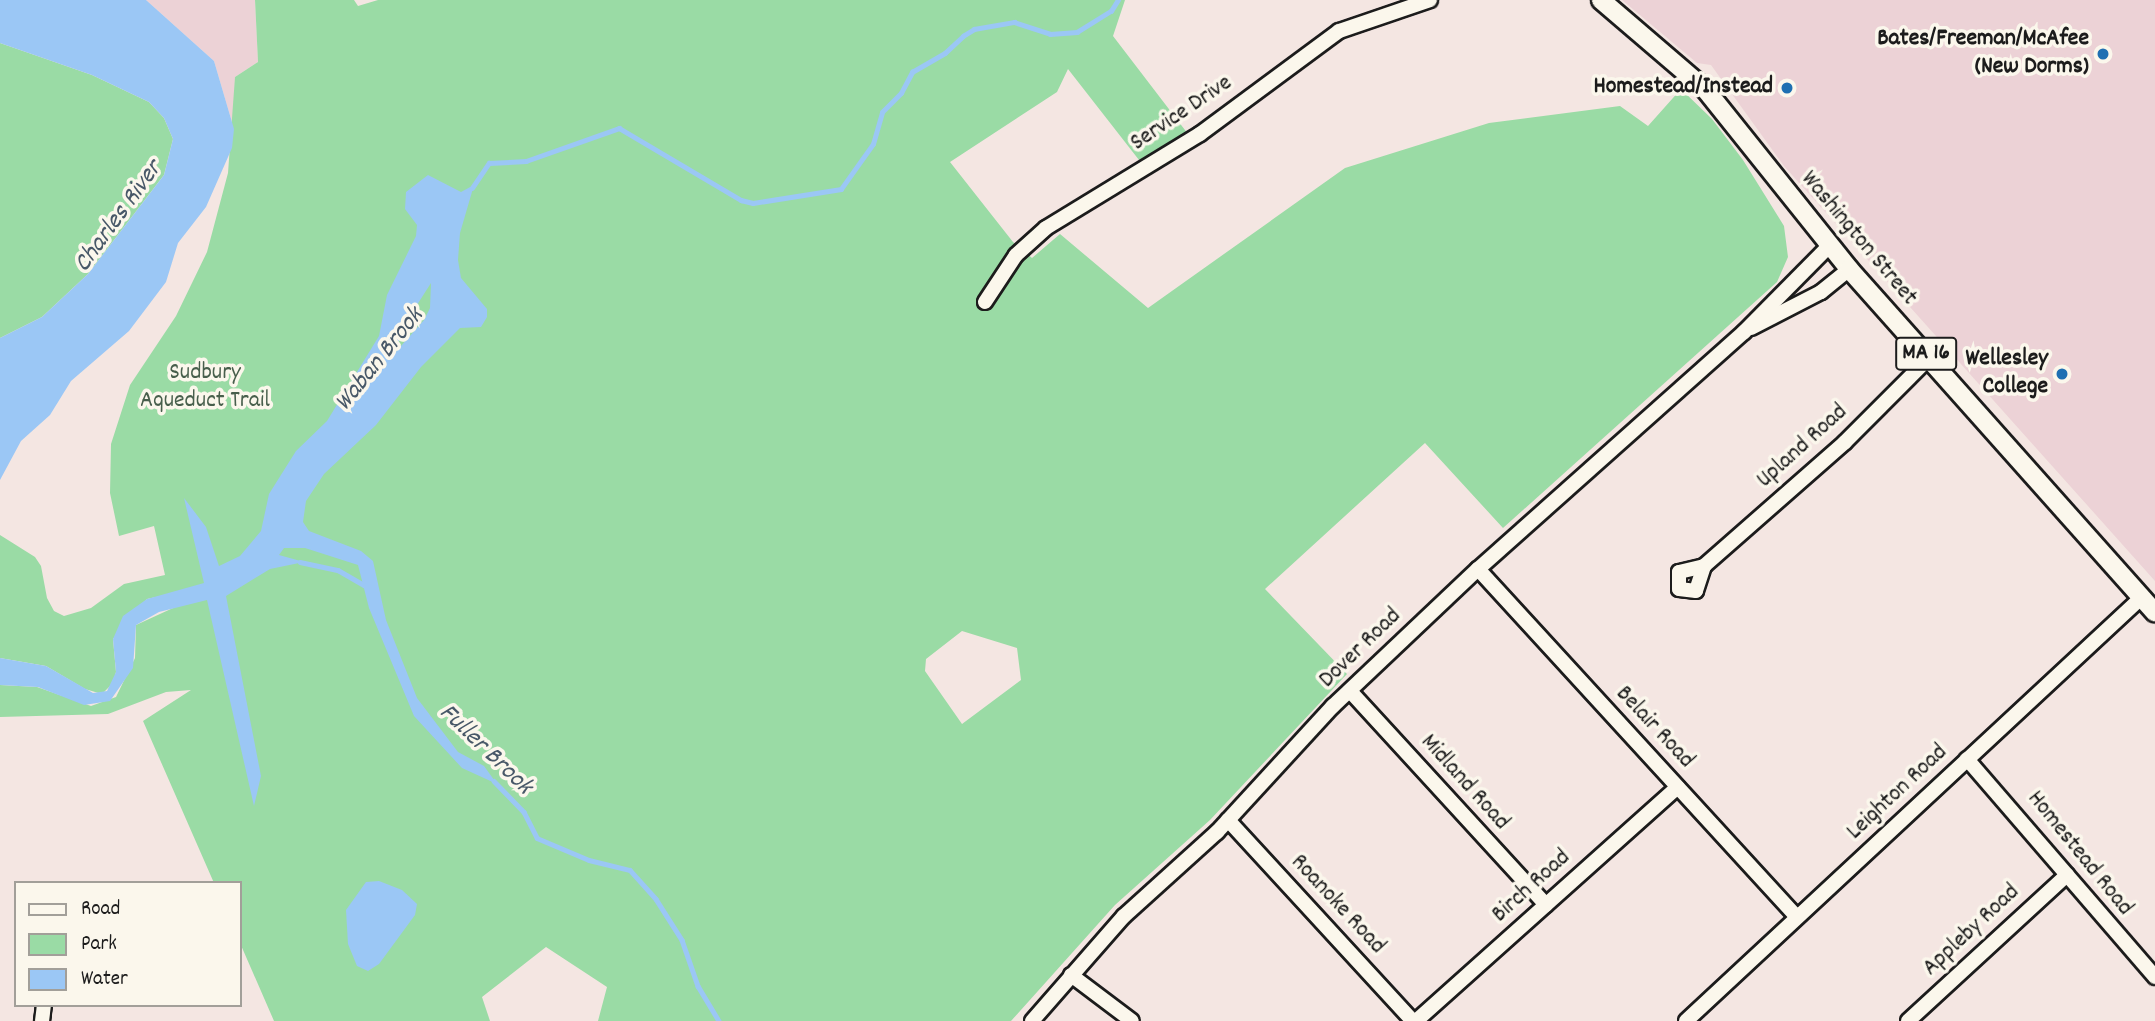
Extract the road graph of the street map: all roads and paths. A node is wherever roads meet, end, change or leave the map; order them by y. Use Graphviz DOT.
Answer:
graph roads {
  1 [pos="1430,0"];
  2 [pos="1601,0"];
  3 [pos="1829,246"];
  4 [pos="1849,269"];
  5 [pos="985,302"];
  6 [pos="1744,332"];
  7 [pos="1929,358"];
  8 [pos="1704,566"];
  9 [pos="1478,569"];
  10 [pos="2141,598"];
  11 [pos="2155,613"];
  12 [pos="1350,691"];
  13 [pos="1968,759"];
  14 [pos="1678,788"];
  15 [pos="1228,820"];
  16 [pos="2067,875"];
  17 [pos="1546,905"];
  18 [pos="1797,917"];
  19 [pos="1071,975"];
  20 [pos="2155,977"];
  21 [pos="1032,1021"];
  22 [pos="1132,1021"];
  23 [pos="1415,1021"];
  24 [pos="1686,1021"];
  25 [pos="1908,1021"];
  1 -- 5 [label="street, Service Drive"];
  2 -- 3 [label="main road, Washington Street / MA 16"];
  3 -- 4 [label="main road, Washington Street / MA 16"];
  3 -- 6 [label="street, Dover Road"];
  4 -- 6 [label="street, Dover Road"];
  4 -- 7 [label="main road, Washington Street / MA 16"];
  6 -- 9 [label="street, Dover Road"];
  7 -- 8 [label="street, Upland Road"];
  7 -- 10 [label="main road, Washington Street / MA 16"];
  9 -- 12 [label="street, Dover Road"];
  9 -- 14 [label="street, Belair Road"];
  10 -- 11 [label="main road, Washington Street / MA 16"];
  10 -- 13 [label="street, Leighton Road"];
  12 -- 15 [label="street, Dover Road"];
  12 -- 17 [label="street, Midland Road"];
  13 -- 16 [label="street, Homestead Road"];
  13 -- 18 [label="street, Leighton Road"];
  14 -- 17 [label="street, Birch Road"];
  14 -- 18 [label="street, Belair Road"];
  15 -- 19 [label="street, Dover Road"];
  15 -- 23 [label="street, Roanoke Road"];
  16 -- 20 [label="street, Homestead Road"];
  16 -- 25 [label="street, Appleby Road"];
  17 -- 23 [label="street, Birch Road"];
  18 -- 24 [label="street, Leighton Road"];
  19 -- 21 [label="street, Dover Road"];
  19 -- 22 [label="street"];
}
